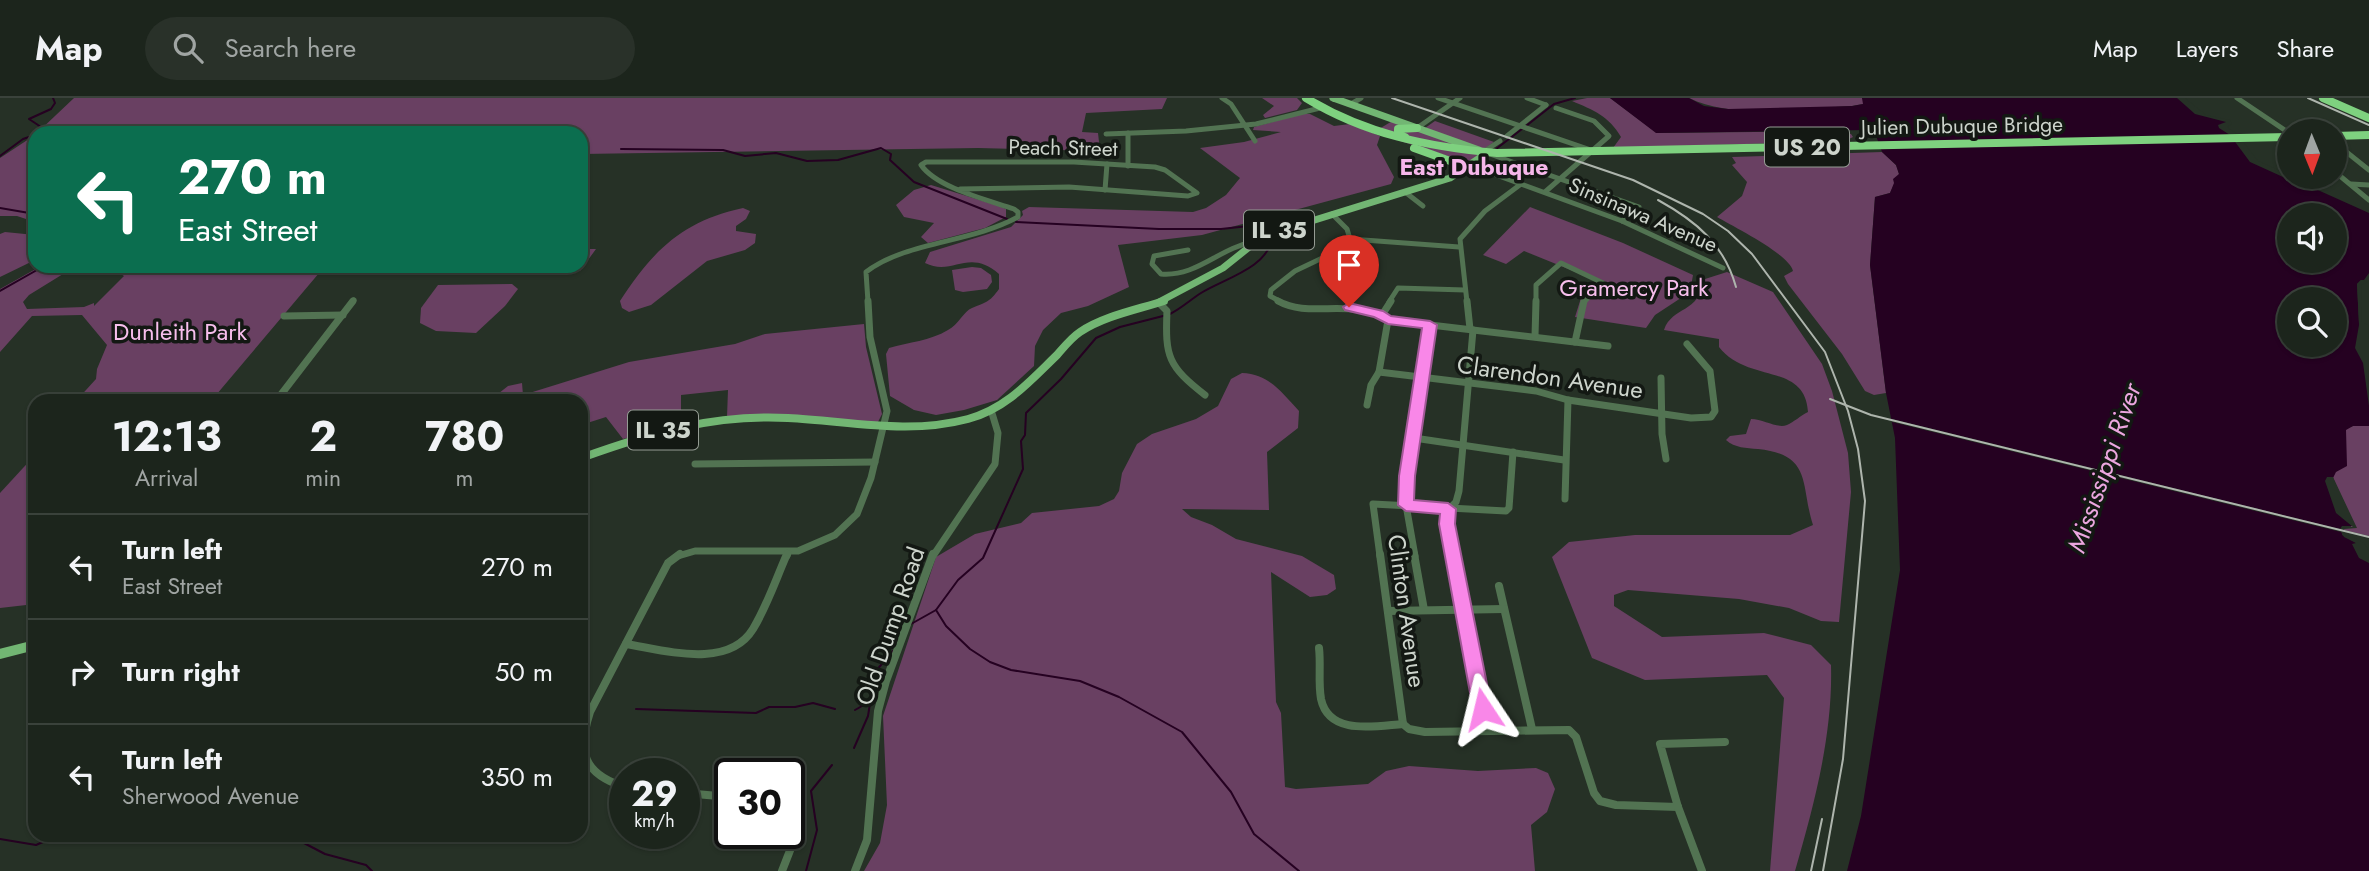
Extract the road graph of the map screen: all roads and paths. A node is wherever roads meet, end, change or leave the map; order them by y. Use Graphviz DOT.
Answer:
graph roads {
  1 [pos="1222,98"];
  2 [pos="1309,98"];
  3 [pos="1333,98"];
  4 [pos="1361,98"];
  5 [pos="1438,98"];
  6 [pos="1460,98"];
  7 [pos="1527,98"];
  8 [pos="2237,98"];
  9 [pos="2323,98"];
  10 [pos="2329,98"];
  11 [pos="1453,103"];
  12 [pos="1351,104"];
  13 [pos="1322,107"];
  14 [pos="1556,108"];
  15 [pos="2369,117"];
  16 [pos="1245,125"];
  17 [pos="1401,125"];
  18 [pos="2277,126"];
  19 [pos="1523,127"];
  20 [pos="1362,128"];
  21 [pos="1418,128"];
  22 [pos="1128,133"];
  23 [pos="1106,134"];
  24 [pos="1507,135"];
  25 [pos="2277,135"];
  26 [pos="2369,135"];
  27 [pos="2347,136"];
  28 [pos="1255,141"];
  29 [pos="1500,141"];
  30 [pos="1425,142"];
  31 [pos="1442,147"];
  32 [pos="1453,148"];
  33 [pos="1592,151"];
  34 [pos="2347,152"];
  35 [pos="1487,153"];
  36 [pos="1107,164"];
  37 [pos="1128,166"];
  38 [pos="1468,166"];
  39 [pos="2369,170"];
  40 [pos="1560,179"];
  41 [pos="2347,182"];
  42 [pos="1521,184"];
  43 [pos="2350,184"];
  44 [pos="2369,186"];
  45 [pos="960,189"];
  46 [pos="1105,190"];
  47 [pos="1405,192"];
  48 [pos="1545,192"];
  49 [pos="2369,200"];
  50 [pos="1423,206"];
  51 [pos="1332,214"];
  52 [pos="1622,221"];
  53 [pos="1350,239"];
  54 [pos="1253,242"];
  55 [pos="1459,247"];
  56 [pos="1188,250"];
  57 [pos="1723,268"];
  58 [pos="1465,290"];
  59 [pos="354,300"];
  60 [pos="1159,303"];
  61 [pos="343,315"];
  62 [pos="284,316"];
  63 [pos="1385,317"];
  64 [pos="1430,325"];
  65 [pos="1471,329"];
  66 [pos="1535,336"];
  67 [pos="1576,342"];
  68 [pos="1687,344"];
  69 [pos="1608,346"];
  70 [pos="1379,372"];
  71 [pos="1422,378"];
  72 [pos="1661,378"];
  73 [pos="1469,384"];
  74 [pos="281,394"];
  75 [pos="1205,396"];
  76 [pos="1568,400"];
  77 [pos="1367,405"];
  78 [pos="991,410"];
  79 [pos="1663,413"];
  80 [pos="884,427"];
  81 [pos="1414,438"];
  82 [pos="1464,444"];
  83 [pos="1513,452"];
  84 [pos="588,456"];
  85 [pos="1667,459"];
  86 [pos="1564,460"];
  87 [pos="875,462"];
  88 [pos="695,464"];
  89 [pos="1565,499"];
  90 [pos="1406,505"];
  91 [pos="1450,508"];
  92 [pos="788,553"];
  93 [pos="1499,586"];
  94 [pos="1464,608"];
  95 [pos="1504,609"];
  96 [pos="1424,610"];
  97 [pos="1388,611"];
  98 [pos="626,644"];
  99 [pos="28,647"];
  100 [pos="1319,648"];
  101 [pos="0,654"];
  102 [pos="588,720"];
  103 [pos="1403,724"];
  104 [pos="1532,729"];
  105 [pos="1487,731"];
  106 [pos="1725,742"];
  107 [pos="588,765"];
  108 [pos="609,780"];
  109 [pos="1678,807"];
  110 [pos="790,849"];
  111 [pos="782,871"];
  112 [pos="855,871"];
  113 [pos="1702,871"];
  1 -- 16 [label="street"];
  2 -- 13 [label="highway, US 20"];
  3 -- 12 [label="main road"];
  4 -- 12 [label="street"];
  5 -- 11 [label="street"];
  6 -- 11 [label="street"];
  7 -- 19 [label="street"];
  8 -- 18 [label="street"];
  9 -- 15 [label="highway"];
  10 -- 15 [label="highway"];
  11 -- 19 [label="street"];
  11 -- 21 [label="street"];
  12 -- 17 [label="main road"];
  13 -- 16 [label="street"];
  13 -- 20 [label="highway, US 20"];
  13 -- 30 [label="highway, US 20"];
  14 -- 33 [label="street"];
  16 -- 22 [label="street"];
  16 -- 28 [label="street"];
  17 -- 21 [label="highway"];
  17 -- 30 [label="highway"];
  19 -- 24 [label="street"];
  19 -- 33 [label="street"];
  20 -- 31 [label="highway, US 20"];
  20 -- 38 [label="highway"];
  21 -- 35 [label="main road"];
  22 -- 23 [label="street"];
  22 -- 37 [label="street"];
  25 -- 32 [label="highway, Julien Dubuque Bridge / US 20"];
  26 -- 27 [label="highway"];
  29 -- 35 [label="street"];
  30 -- 32 [label="highway, US 20"];
  31 -- 32 [label="highway, US 20"];
  31 -- 38 [label="highway"];
  33 -- 40 [label="street"];
  34 -- 39 [label="street"];
  35 -- 38 [label="main road, IL 35"];
  35 -- 40 [label="street"];
  36 -- 37 [label="street, Peach Street"];
  36 -- 45 [label="street, Peach Street"];
  36 -- 46 [label="street"];
  37 -- 46 [label="street, Peach Street"];
  38 -- 42 [label="street, Sinsinawa Avenue"];
  38 -- 47 [label="main road, IL 35"];
  40 -- 48 [label="street"];
  40 -- 52 [label="street"];
  41 -- 43 [label="street"];
  42 -- 48 [label="street, Sinsinawa Avenue"];
  42 -- 55 [label="street"];
  43 -- 44 [label="street"];
  43 -- 49 [label="street"];
  45 -- 46 [label="street"];
  45 -- 80 [label="street"];
  47 -- 50 [label="street"];
  47 -- 51 [label="main road, IL 35"];
  48 -- 52 [label="street, Sinsinawa Avenue"];
  51 -- 53 [label="street"];
  51 -- 54 [label="main road, IL 35"];
  52 -- 57 [label="street, Sinsinawa Avenue"];
  53 -- 55 [label="street"];
  53 -- 63 [label="street"];
  54 -- 56 [label="street"];
  54 -- 60 [label="main road, IL 35"];
  55 -- 58 [label="street"];
  58 -- 63 [label="street"];
  58 -- 65 [label="street"];
  59 -- 61 [label="street"];
  60 -- 75 [label="street"];
  60 -- 78 [label="main road, IL 35"];
  61 -- 62 [label="street"];
  61 -- 74 [label="street"];
  63 -- 64 [label="street"];
  63 -- 70 [label="street"];
  64 -- 65 [label="street"];
  64 -- 71 [label="street"];
  65 -- 66 [label="street"];
  65 -- 73 [label="street"];
  66 -- 67 [label="street"];
  66 -- 67 [label="street"];
  67 -- 69 [label="street"];
  68 -- 79 [label="street, Clarendon Avenue"];
  70 -- 71 [label="street, Clarendon Avenue"];
  70 -- 77 [label="street"];
  71 -- 73 [label="street, Clarendon Avenue"];
  71 -- 81 [label="street"];
  72 -- 79 [label="street"];
  73 -- 76 [label="street, Clarendon Avenue"];
  73 -- 82 [label="street"];
  76 -- 79 [label="street, Clarendon Avenue"];
  76 -- 86 [label="street"];
  78 -- 80 [label="main road, IL 35"];
  78 -- 112 [label="street, Old Dump Road"];
  79 -- 85 [label="street"];
  80 -- 84 [label="main road, IL 35"];
  80 -- 87 [label="street"];
  81 -- 82 [label="street"];
  81 -- 90 [label="street"];
  82 -- 83 [label="street"];
  82 -- 91 [label="street"];
  83 -- 86 [label="street"];
  83 -- 91 [label="street"];
  86 -- 89 [label="street"];
  87 -- 88 [label="street"];
  87 -- 92 [label="street"];
  90 -- 91 [label="street"];
  90 -- 96 [label="street"];
  90 -- 97 [label="street, Clinton Avenue"];
  91 -- 94 [label="street"];
  92 -- 98 [label="street"];
  92 -- 98 [label="street"];
  93 -- 95 [label="street"];
  94 -- 95 [label="street"];
  94 -- 96 [label="street"];
  94 -- 105 [label="street"];
  95 -- 104 [label="street"];
  96 -- 97 [label="street"];
  97 -- 103 [label="street, Clinton Avenue"];
  98 -- 102 [label="street"];
  99 -- 101 [label="main road"];
  100 -- 103 [label="street"];
  103 -- 105 [label="street"];
  104 -- 105 [label="street"];
  104 -- 109 [label="street"];
  106 -- 109 [label="street"];
  107 -- 108 [label="street"];
  109 -- 113 [label="street"];
  110 -- 111 [label="street"];
}
